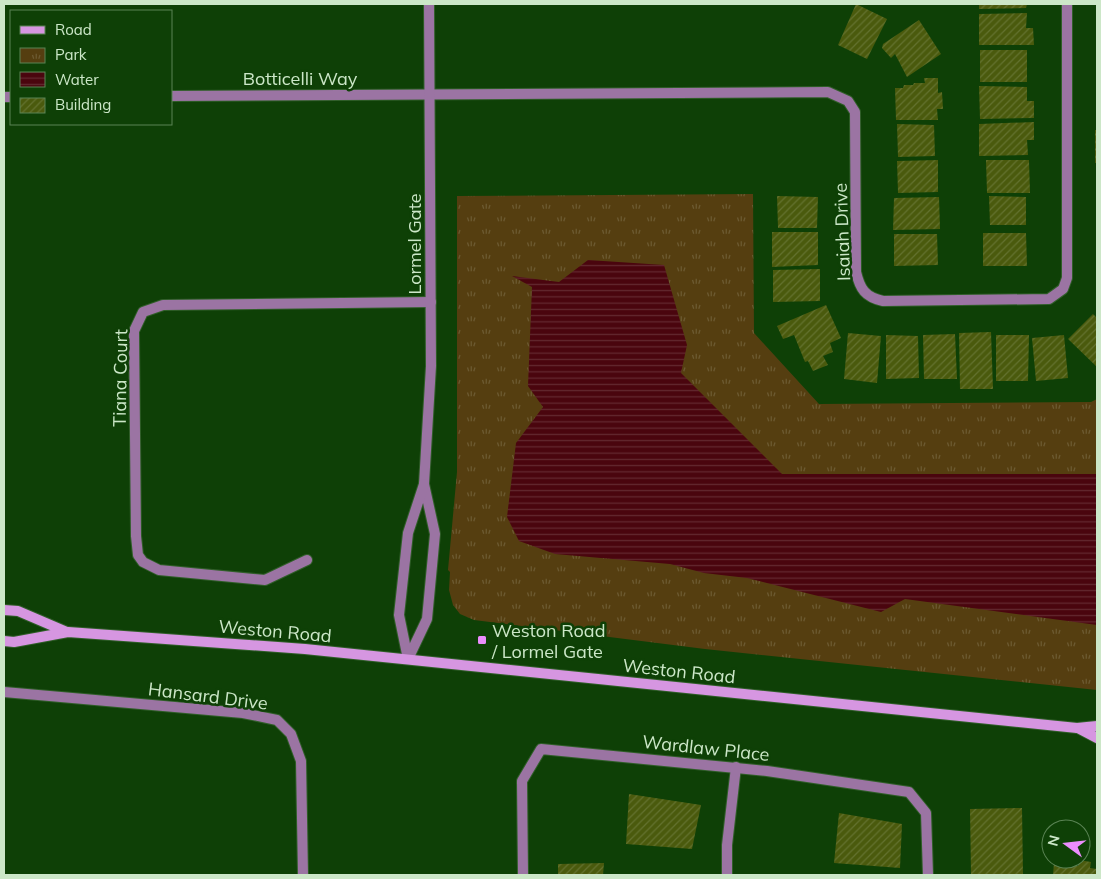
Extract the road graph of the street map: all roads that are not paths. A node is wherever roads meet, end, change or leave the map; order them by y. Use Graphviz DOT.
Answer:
graph roads {
  1 [pos="429,4"];
  2 [pos="1067,4"];
  3 [pos="429,94"];
  4 [pos="172,96"];
  5 [pos="431,302"];
  6 [pos="424,484"];
  7 [pos="307,560"];
  8 [pos="4,610"];
  9 [pos="68,632"];
  10 [pos="4,641"];
  11 [pos="408,660"];
  12 [pos="4,692"];
  13 [pos="1097,726"];
  14 [pos="1077,728"];
  15 [pos="1097,738"];
  16 [pos="736,767"];
  17 [pos="303,875"];
  18 [pos="523,875"];
  19 [pos="727,875"];
  20 [pos="928,875"];
  1 -- 3 [label="street, Lormel Gate"];
  2 -- 3 [label="street, Isaiah Drive"];
  3 -- 4 [label="street, Botticelli Way"];
  3 -- 5 [label="street, Lormel Gate"];
  5 -- 6 [label="street, Lormel Gate"];
  5 -- 7 [label="street, Tiana Court"];
  6 -- 11 [label="street, Lormel Gate"];
  6 -- 11 [label="street, Lormel Gate"];
  8 -- 9 [label="main road, Weston Road"];
  9 -- 10 [label="main road, Weston Road"];
  9 -- 11 [label="main road, Weston Road"];
  11 -- 14 [label="main road, Weston Road"];
  12 -- 17 [label="street, Hansard Drive"];
  13 -- 14 [label="main road, Weston Road"];
  14 -- 15 [label="main road, Weston Road"];
  16 -- 18 [label="street, Wardlaw Place"];
  16 -- 19 [label="street"];
  16 -- 20 [label="street, Wardlaw Place"];
}
